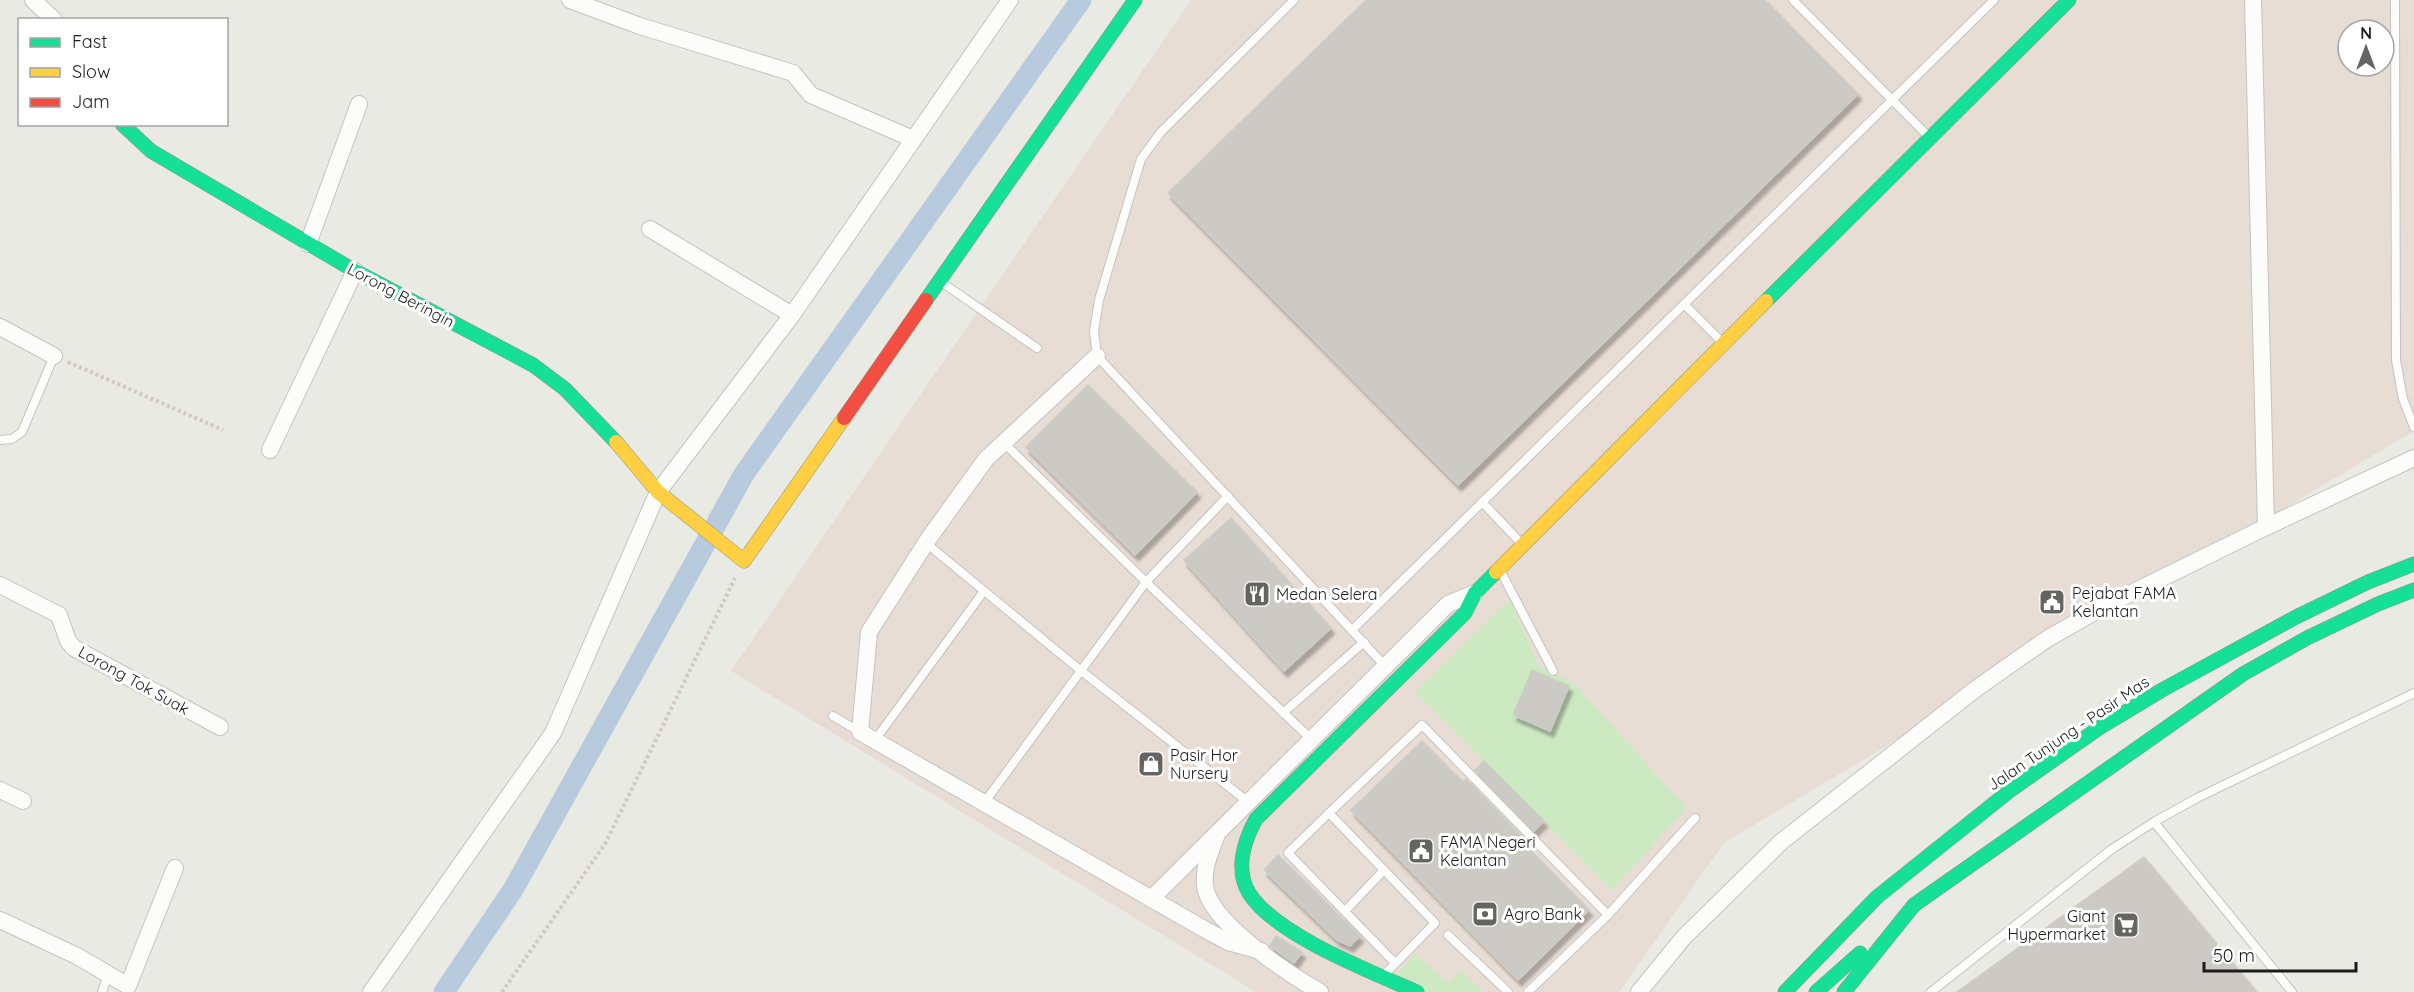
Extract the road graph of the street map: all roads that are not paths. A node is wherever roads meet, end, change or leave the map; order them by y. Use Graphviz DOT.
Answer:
graph roads {
  1 [pos="33,0"];
  2 [pos="570,0"];
  3 [pos="1010,0"];
  4 [pos="1135,0"];
  5 [pos="1294,0"];
  6 [pos="1793,0"];
  7 [pos="1994,0"];
  8 [pos="2070,0"];
  9 [pos="2253,0"];
  10 [pos="2396,0"];
  11 [pos="52,18"];
  12 [pos="1892,100"];
  13 [pos="359,104"];
  14 [pos="124,126"];
  15 [pos="1929,137"];
  16 [pos="913,140"];
  17 [pos="650,229"];
  18 [pos="308,244"];
  19 [pos="355,271"];
  20 [pos="940,281"];
  21 [pos="1684,304"];
  22 [pos="792,315"];
  23 [pos="0,327"];
  24 [pos="1723,344"];
  25 [pos="1037,348"];
  26 [pos="54,356"];
  27 [pos="1097,356"];
  28 [pos="2414,427"];
  29 [pos="0,440"];
  30 [pos="1004,443"];
  31 [pos="270,450"];
  32 [pos="2414,458"];
  33 [pos="658,492"];
  34 [pos="1228,496"];
  35 [pos="1482,502"];
  36 [pos="2266,527"];
  37 [pos="926,543"];
  38 [pos="1523,545"];
  39 [pos="2414,564"];
  40 [pos="1499,568"];
  41 [pos="1146,582"];
  42 [pos="0,585"];
  43 [pos="2414,590"];
  44 [pos="984,591"];
  45 [pos="1475,592"];
  46 [pos="1352,630"];
  47 [pos="1364,642"];
  48 [pos="1385,666"];
  49 [pos="1080,670"];
  50 [pos="1553,671"];
  51 [pos="2414,693"];
  52 [pos="1283,713"];
  53 [pos="832,716"];
  54 [pos="220,727"];
  55 [pos="868,736"];
  56 [pos="1311,739"];
  57 [pos="0,790"];
  58 [pos="23,801"];
  59 [pos="1247,801"];
  60 [pos="984,803"];
  61 [pos="1329,813"];
  62 [pos="1695,818"];
  63 [pos="2154,822"];
  64 [pos="1219,830"];
  65 [pos="175,868"];
  66 [pos="1384,870"];
  67 [pos="1151,898"];
  68 [pos="1914,905"];
  69 [pos="1345,911"];
  70 [pos="1608,915"];
  71 [pos="0,920"];
  72 [pos="1448,935"];
  73 [pos="1261,951"];
  74 [pos="1395,963"];
  75 [pos="108,975"];
  76 [pos="1383,976"];
  77 [pos="135,989"];
  78 [pos="102,992"];
  79 [pos="371,992"];
  80 [pos="1320,992"];
  81 [pos="1417,992"];
  82 [pos="1508,992"];
  83 [pos="1528,992"];
  84 [pos="1640,992"];
  85 [pos="1785,992"];
  86 [pos="1815,992"];
  87 [pos="1844,992"];
  88 [pos="1931,992"];
  89 [pos="2292,992"];
  1 -- 11 [label="street"];
  2 -- 16 [label="street"];
  3 -- 16 [label="street"];
  4 -- 20 [label="street"];
  5 -- 27 [label="lane"];
  6 -- 12 [label="lane"];
  7 -- 12 [label="lane"];
  8 -- 15 [label="street"];
  9 -- 36 [label="street"];
  10 -- 28 [label="lane"];
  12 -- 15 [label="lane"];
  12 -- 21 [label="lane"];
  13 -- 18 [label="street"];
  14 -- 18 [label="street, Lorong Beringin"];
  15 -- 24 [label="street"];
  16 -- 22 [label="street"];
  17 -- 22 [label="street"];
  18 -- 19 [label="street, Lorong Beringin"];
  19 -- 31 [label="street"];
  19 -- 33 [label="street, Lorong Beringin"];
  20 -- 25 [label="lane"];
  20 -- 33 [label="street, Lorong Beringin"];
  21 -- 24 [label="lane"];
  21 -- 35 [label="lane"];
  22 -- 33 [label="street"];
  23 -- 26 [label="street"];
  24 -- 38 [label="street"];
  26 -- 29 [label="lane"];
  27 -- 30 [label="street"];
  27 -- 34 [label="lane"];
  30 -- 37 [label="street"];
  30 -- 41 [label="lane"];
  32 -- 36 [label="street"];
  33 -- 79 [label="street"];
  34 -- 41 [label="lane"];
  34 -- 46 [label="lane"];
  35 -- 38 [label="lane"];
  35 -- 46 [label="lane"];
  36 -- 84 [label="street"];
  37 -- 44 [label="lane"];
  37 -- 55 [label="street"];
  38 -- 40 [label="street"];
  39 -- 85 [label="street, Jalan Tunjung - Pasir Mas"];
  40 -- 45 [label="street"];
  40 -- 50 [label="lane"];
  41 -- 49 [label="lane"];
  41 -- 52 [label="lane"];
  42 -- 54 [label="street, Lorong Tok Suak"];
  43 -- 68 [label="street"];
  44 -- 49 [label="lane"];
  44 -- 55 [label="lane"];
  45 -- 48 [label="street"];
  45 -- 76 [label="street"];
  46 -- 47 [label="lane"];
  47 -- 48 [label="lane"];
  47 -- 52 [label="lane"];
  48 -- 56 [label="street"];
  49 -- 59 [label="lane"];
  49 -- 60 [label="lane"];
  51 -- 63 [label="lane"];
  52 -- 56 [label="lane"];
  53 -- 55 [label="lane"];
  55 -- 60 [label="street"];
  56 -- 59 [label="street"];
  57 -- 58 [label="street"];
  59 -- 64 [label="street"];
  60 -- 67 [label="street"];
  61 -- 66 [label="lane"];
  61 -- 69 [label="lane"];
  61 -- 70 [label="lane"];
  62 -- 70 [label="lane"];
  63 -- 88 [label="lane"];
  63 -- 89 [label="lane"];
  64 -- 67 [label="street"];
  64 -- 73 [label="street"];
  65 -- 77 [label="street"];
  66 -- 69 [label="lane"];
  66 -- 74 [label="lane"];
  67 -- 73 [label="street"];
  68 -- 86 [label="street"];
  68 -- 87 [label="street"];
  69 -- 74 [label="lane"];
  70 -- 83 [label="lane"];
  71 -- 75 [label="street"];
  72 -- 82 [label="lane"];
  73 -- 80 [label="street"];
  74 -- 76 [label="lane"];
  75 -- 77 [label="street"];
  75 -- 78 [label="lane"];
  76 -- 81 [label="street"];
}
